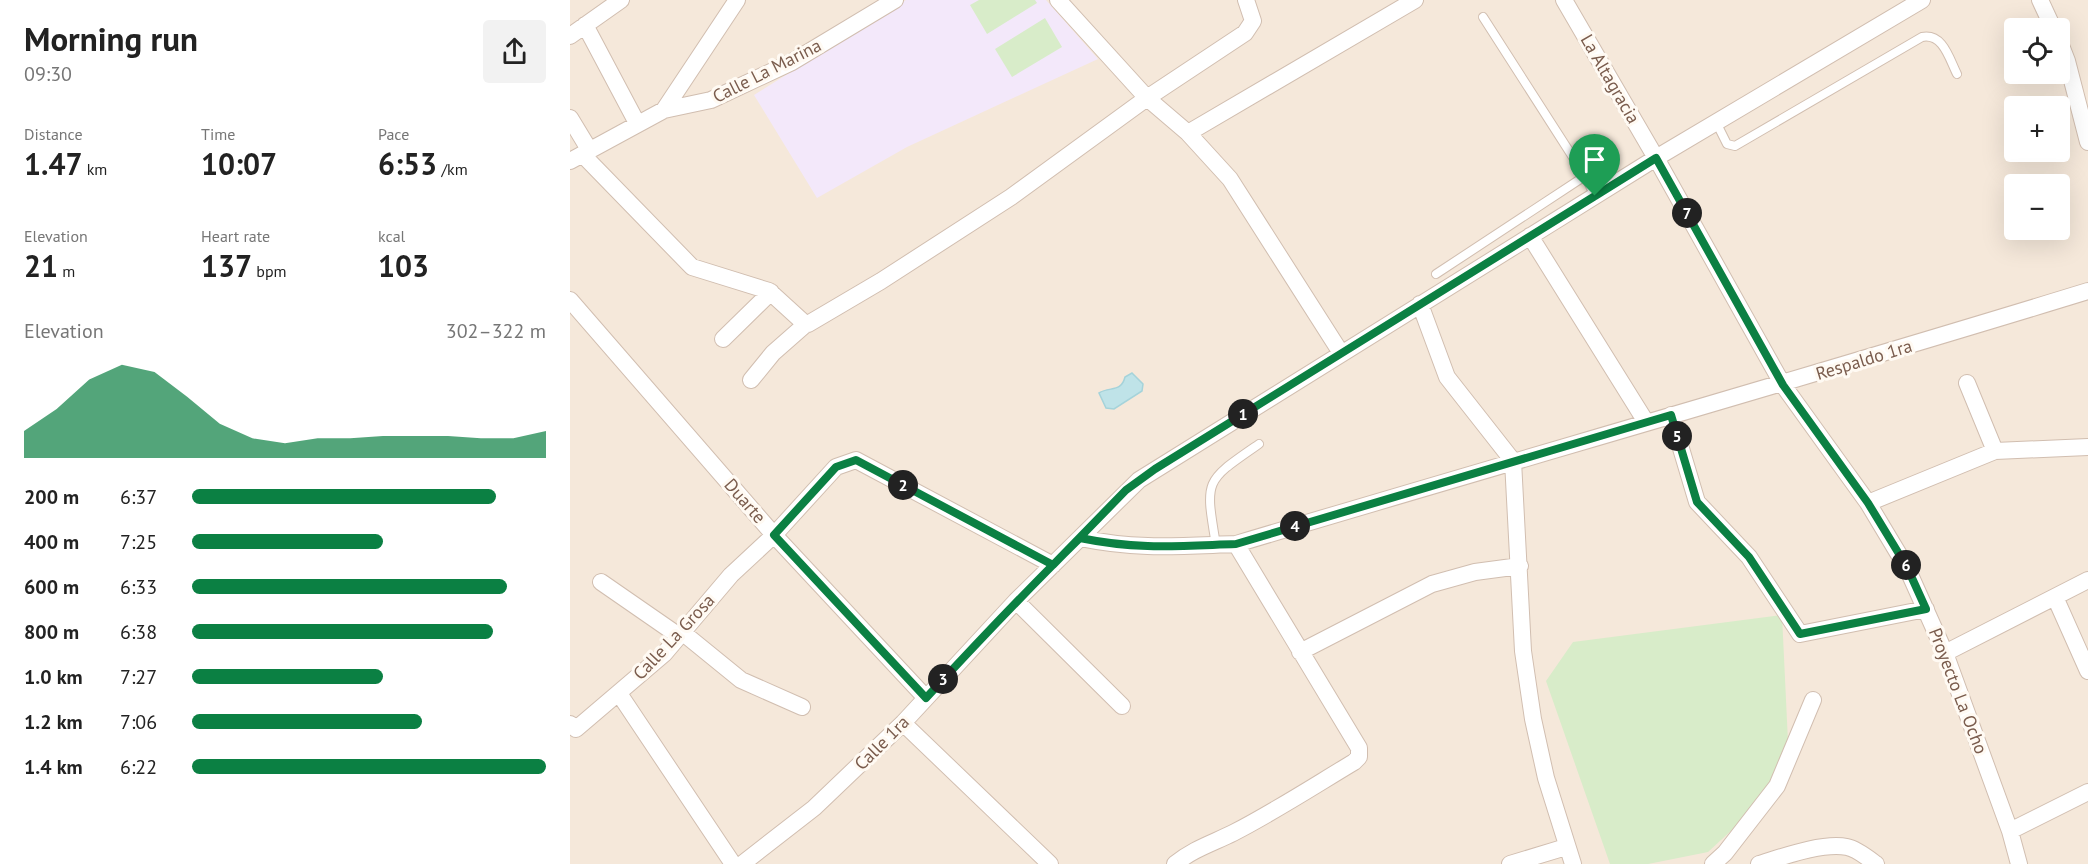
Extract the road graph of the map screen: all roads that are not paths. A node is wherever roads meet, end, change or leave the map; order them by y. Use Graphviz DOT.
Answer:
graph roads {
  1 [pos="621,0"];
  2 [pos="737,0"];
  3 [pos="895,0"];
  4 [pos="1058,0"];
  5 [pos="1246,0"];
  6 [pos="1415,0"];
  7 [pos="1564,0"];
  8 [pos="1922,0"];
  9 [pos="2040,0"];
  10 [pos="1483,17"];
  11 [pos="2048,18"];
  12 [pos="585,25"];
  13 [pos="570,36"];
  14 [pos="2070,73"];
  15 [pos="1957,74"];
  16 [pos="1147,98"];
  17 [pos="664,110"];
  18 [pos="570,118"];
  19 [pos="1716,122"];
  20 [pos="638,123"];
  21 [pos="1188,133"];
  22 [pos="2088,142"];
  23 [pos="581,155"];
  24 [pos="1656,158"];
  25 [pos="1585,176"];
  26 [pos="1595,196"];
  27 [pos="1530,236"];
  28 [pos="1436,274"];
  29 [pos="2088,291"];
  30 [pos="771,292"];
  31 [pos="570,300"];
  32 [pos="1420,304"];
  33 [pos="806,324"];
  34 [pos="723,339"];
  35 [pos="1341,353"];
  36 [pos="751,380"];
  37 [pos="1967,383"];
  38 [pos="1783,385"];
  39 [pos="1671,415"];
  40 [pos="1646,422"];
  41 [pos="1259,444"];
  42 [pos="2088,447"];
  43 [pos="1995,451"];
  44 [pos="1513,461"];
  45 [pos="1868,503"];
  46 [pos="774,535"];
  47 [pos="1080,538"];
  48 [pos="1236,544"];
  49 [pos="1216,545"];
  50 [pos="1053,565"];
  51 [pos="1520,566"];
  52 [pos="2088,580"];
  53 [pos="601,582"];
  54 [pos="2055,597"];
  55 [pos="1016,601"];
  56 [pos="1926,609"];
  57 [pos="680,634"];
  58 [pos="1300,652"];
  59 [pos="1945,653"];
  60 [pos="2088,671"];
  61 [pos="620,695"];
  62 [pos="926,698"];
  63 [pos="1813,700"];
  64 [pos="1122,706"];
  65 [pos="802,707"];
  66 [pos="903,723"];
  67 [pos="572,731"];
  68 [pos="2088,792"];
  69 [pos="2010,831"];
  70 [pos="1566,847"];
  71 [pos="1790,859"];
  72 [pos="733,864"];
  73 [pos="742,864"];
  74 [pos="1050,864"];
  75 [pos="1175,864"];
  76 [pos="1510,864"];
  77 [pos="1573,864"];
  78 [pos="1713,864"];
  79 [pos="1759,864"];
  80 [pos="1876,864"];
  81 [pos="2019,864"];
  1 -- 12 [label="street"];
  2 -- 17 [label="street"];
  3 -- 17 [label="street, Calle La Marina"];
  4 -- 16 [label="street"];
  5 -- 16 [label="street"];
  6 -- 21 [label="street"];
  7 -- 24 [label="street, La Altagracia"];
  8 -- 19 [label="street, Calle 1ra"];
  9 -- 11 [label="street"];
  10 -- 25 [label="lane"];
  12 -- 13 [label="street"];
  12 -- 20 [label="street"];
  14 -- 22 [label="street"];
  15 -- 19 [label="lane"];
  16 -- 21 [label="street"];
  16 -- 33 [label="street"];
  17 -- 20 [label="street, Calle La Marina"];
  18 -- 23 [label="street"];
  19 -- 24 [label="street, Calle 1ra"];
  20 -- 23 [label="street, Calle La Marina"];
  21 -- 35 [label="street"];
  23 -- 30 [label="street"];
  24 -- 26 [label="street, Calle 1ra"];
  24 -- 38 [label="street, Proyecto La Ocho"];
  25 -- 26 [label="lane"];
  25 -- 28 [label="lane"];
  26 -- 27 [label="street, Calle 1ra"];
  27 -- 32 [label="street, Calle 1ra"];
  27 -- 40 [label="street"];
  29 -- 38 [label="street, Respaldo 1ra"];
  30 -- 33 [label="street"];
  30 -- 34 [label="street"];
  31 -- 46 [label="street, Duarte"];
  32 -- 35 [label="street, Calle 1ra"];
  32 -- 44 [label="street"];
  33 -- 36 [label="street"];
  35 -- 47 [label="street, Calle 1ra"];
  37 -- 43 [label="street"];
  38 -- 39 [label="street, Respaldo 1ra"];
  38 -- 45 [label="street, Proyecto La Ocho"];
  39 -- 40 [label="street, Respaldo 1ra"];
  39 -- 56 [label="street"];
  40 -- 44 [label="street, Respaldo 1ra"];
  41 -- 49 [label="lane"];
  42 -- 43 [label="street"];
  43 -- 45 [label="street"];
  44 -- 48 [label="street, Respaldo 1ra"];
  44 -- 51 [label="street"];
  45 -- 56 [label="street, Proyecto La Ocho"];
  46 -- 50 [label="street, Calle La Grosa"];
  46 -- 57 [label="street, Calle La Grosa"];
  46 -- 62 [label="street, Duarte"];
  47 -- 49 [label="street, Respaldo 1ra"];
  47 -- 50 [label="street, Calle 1ra"];
  48 -- 49 [label="street, Respaldo 1ra"];
  48 -- 58 [label="street"];
  50 -- 55 [label="street, Calle 1ra"];
  51 -- 58 [label="street"];
  51 -- 70 [label="street"];
  52 -- 54 [label="street"];
  53 -- 57 [label="street"];
  54 -- 59 [label="street"];
  54 -- 60 [label="street"];
  55 -- 62 [label="street, Calle 1ra"];
  55 -- 64 [label="street"];
  56 -- 59 [label="street, Proyecto La Ocho"];
  57 -- 61 [label="street, Calle La Grosa"];
  57 -- 65 [label="street"];
  58 -- 75 [label="street"];
  59 -- 69 [label="street, Proyecto La Ocho"];
  61 -- 67 [label="street, Calle La Grosa"];
  61 -- 72 [label="street"];
  62 -- 66 [label="street, Calle 1ra"];
  63 -- 78 [label="street"];
  66 -- 73 [label="street, Calle 1ra"];
  66 -- 74 [label="street"];
  68 -- 69 [label="street"];
  69 -- 81 [label="street, Proyecto La Ocho"];
  70 -- 76 [label="street"];
  70 -- 77 [label="street"];
  71 -- 79 [label="street"];
  71 -- 80 [label="street"];
}
